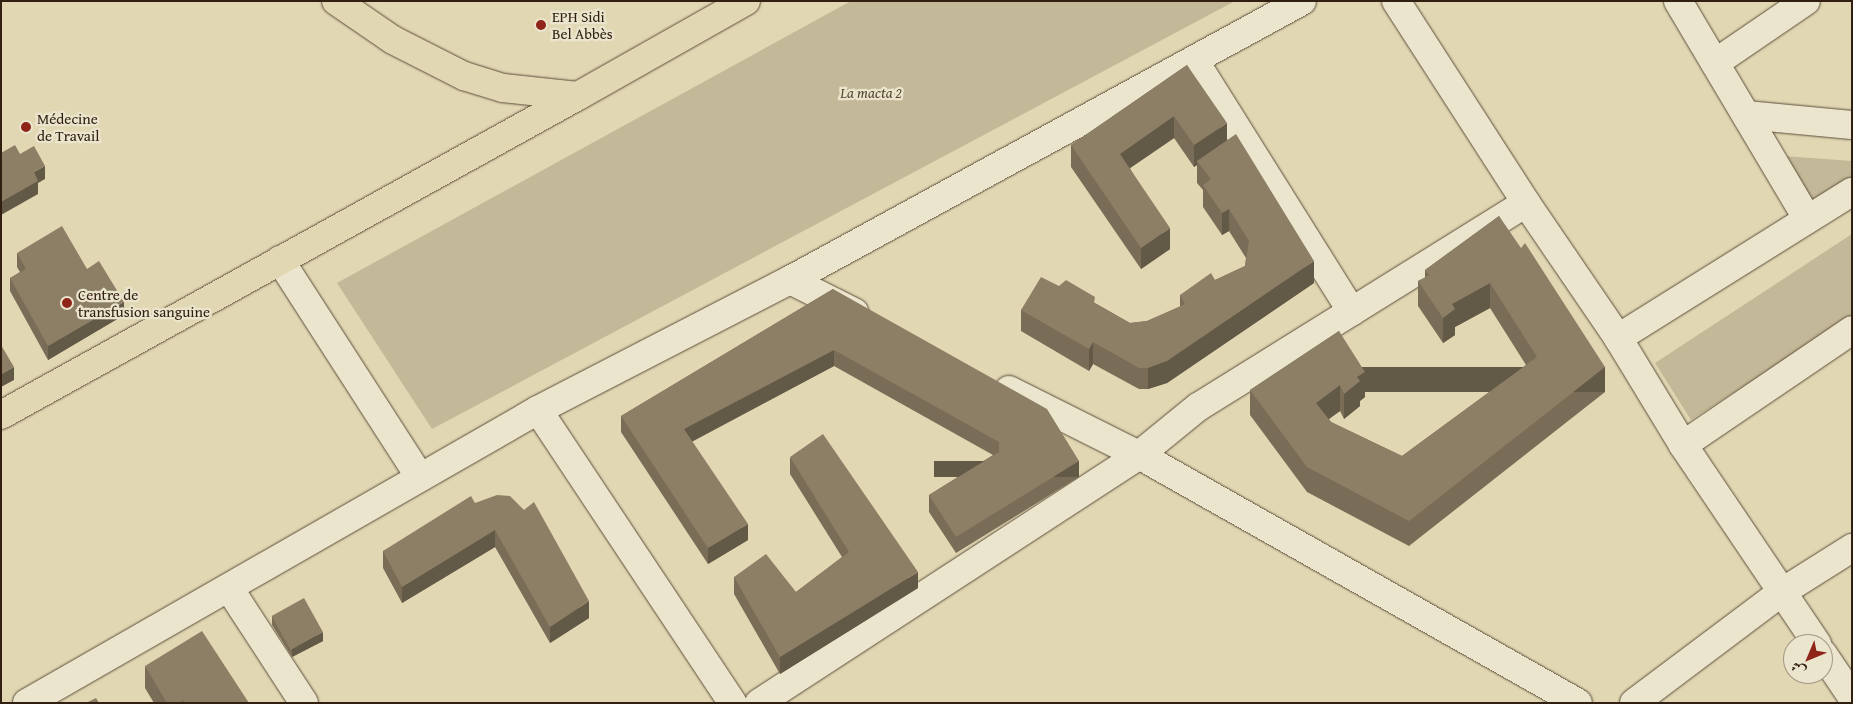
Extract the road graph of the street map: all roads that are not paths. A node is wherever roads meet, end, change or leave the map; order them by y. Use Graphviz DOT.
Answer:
graph roads {
  1 [pos="336,1"];
  2 [pos="746,1"];
  3 [pos="1302,1"];
  4 [pos="1396,1"];
  5 [pos="1678,1"];
  6 [pos="1806,1"];
  7 [pos="1194,60"];
  8 [pos="1715,62"];
  9 [pos="578,96"];
  10 [pos="1746,115"];
  11 [pos="1852,125"];
  12 [pos="1852,192"];
  13 [pos="1526,204"];
  14 [pos="1807,218"];
  15 [pos="280,260"];
  16 [pos="790,280"];
  17 [pos="1352,312"];
  18 [pos="877,324"];
  19 [pos="1852,330"];
  20 [pos="1618,338"];
  21 [pos="991,381"];
  22 [pos="538,410"];
  23 [pos="1,415"];
  24 [pos="1682,445"];
  25 [pos="1139,455"];
  26 [pos="419,476"];
  27 [pos="1852,548"];
  28 [pos="229,588"];
  29 [pos="1782,592"];
  30 [pos="1809,634"];
  31 [pos="1833,669"];
  32 [pos="1852,697"];
  33 [pos="27,703"];
  34 [pos="304,703"];
  35 [pos="733,703"];
  36 [pos="759,703"];
  37 [pos="1578,703"];
  38 [pos="1634,703"];
  1 -- 9 [label="main road"];
  2 -- 9 [label="main road"];
  3 -- 7 [label="street"];
  4 -- 13 [label="street"];
  5 -- 8 [label="street"];
  6 -- 8 [label="street"];
  7 -- 16 [label="street"];
  7 -- 17 [label="street"];
  8 -- 10 [label="street"];
  9 -- 15 [label="main road"];
  10 -- 11 [label="street"];
  10 -- 14 [label="street"];
  12 -- 14 [label="street"];
  13 -- 17 [label="street"];
  13 -- 20 [label="street"];
  14 -- 20 [label="street"];
  15 -- 23 [label="main road"];
  15 -- 26 [label="street"];
  16 -- 18 [label="street"];
  16 -- 22 [label="street"];
  17 -- 25 [label="street"];
  19 -- 24 [label="street"];
  20 -- 24 [label="street"];
  21 -- 25 [label="street"];
  22 -- 26 [label="street"];
  22 -- 35 [label="street"];
  24 -- 29 [label="street"];
  25 -- 36 [label="street"];
  25 -- 37 [label="street"];
  26 -- 28 [label="street"];
  27 -- 29 [label="street"];
  28 -- 33 [label="street"];
  28 -- 34 [label="street"];
  29 -- 30 [label="street"];
  29 -- 38 [label="street"];
  31 -- 32 [label="street"];
}
